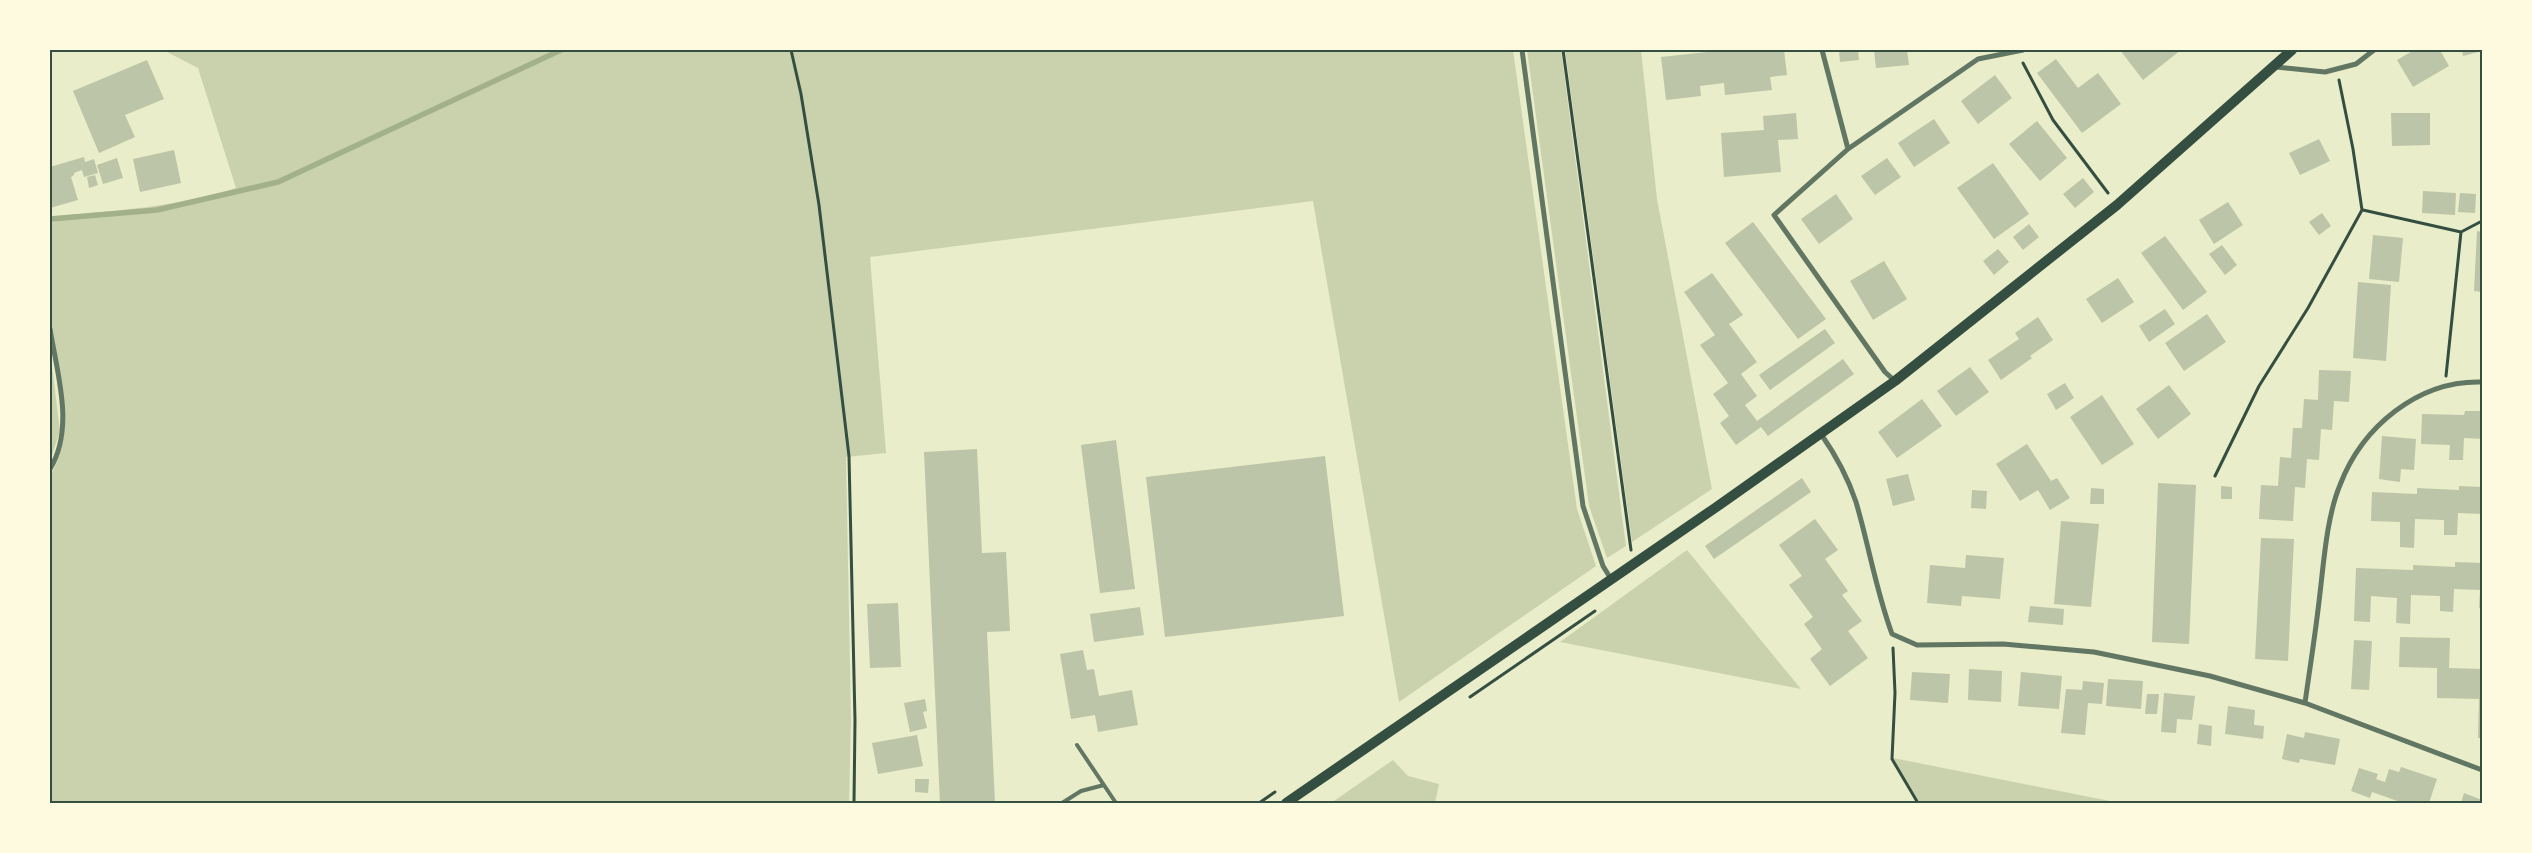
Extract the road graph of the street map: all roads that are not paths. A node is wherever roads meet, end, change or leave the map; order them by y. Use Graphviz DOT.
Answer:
graph roads {
  1 [pos="1522,50"];
  2 [pos="1822,50"];
  3 [pos="2023,50"];
  4 [pos="2292,50"];
  5 [pos="2374,50"];
  6 [pos="2016,51"];
  7 [pos="2275,66"];
  8 [pos="1848,149"];
  9 [pos="50,329"];
  10 [pos="1895,381"];
  11 [pos="2482,382"];
  12 [pos="1821,434"];
  13 [pos="50,469"];
  14 [pos="1611,579"];
  15 [pos="2305,703"];
  16 [pos="1077,745"];
  17 [pos="2482,770"];
  18 [pos="1104,785"];
  19 [pos="1062,803"];
  20 [pos="1116,803"];
  21 [pos="1286,803"];
  1 -- 14 [label="street"];
  2 -- 8 [label="street"];
  3 -- 6 [label="street"];
  4 -- 7 [label="main road"];
  5 -- 7 [label="street"];
  6 -- 8 [label="street"];
  7 -- 10 [label="main road"];
  8 -- 10 [label="street"];
  9 -- 13 [label="street"];
  10 -- 12 [label="main road"];
  11 -- 15 [label="street"];
  12 -- 14 [label="main road"];
  12 -- 15 [label="street"];
  14 -- 21 [label="main road"];
  15 -- 17 [label="street"];
  16 -- 18 [label="lane"];
  18 -- 19 [label="lane"];
  18 -- 20 [label="lane"];
}
